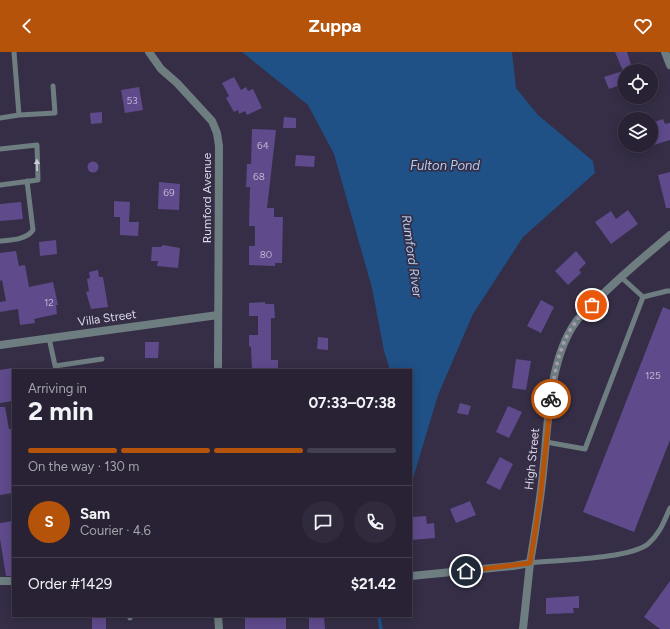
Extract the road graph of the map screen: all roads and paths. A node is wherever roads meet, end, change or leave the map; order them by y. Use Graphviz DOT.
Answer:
graph roads {
  1 [pos="14,52"];
  2 [pos="149,52"];
  3 [pos="666,52"];
  4 [pos="670,65"];
  5 [pos="53,86"];
  6 [pos="19,115"];
  7 [pos="0,118"];
  8 [pos="0,149"];
  9 [pos="27,181"];
  10 [pos="0,185"];
  11 [pos="670,235"];
  12 [pos="0,241"];
  13 [pos="621,277"];
  14 [pos="670,291"];
  15 [pos="643,297"];
  16 [pos="218,315"];
  17 [pos="49,338"];
  18 [pos="0,345"];
  19 [pos="102,358"];
  20 [pos="56,368"];
  21 [pos="218,369"];
  22 [pos="546,442"];
  23 [pos="670,508"];
  24 [pos="530,563"];
  25 [pos="412,576"];
  26 [pos="12,581"];
  27 [pos="0,582"];
  28 [pos="218,617"];
  29 [pos="219,629"];
  30 [pos="523,629"];
  1 -- 6 [label="lane"];
  2 -- 16 [label="street, Rumford Avenue"];
  3 -- 4 [label="street"];
  5 -- 6 [label="lane"];
  6 -- 7 [label="lane"];
  9 -- 8 [label="lane, one-way"];
  9 -- 10 [label="lane"];
  9 -- 12 [label="lane"];
  11 -- 13 [label="street, High Street"];
  13 -- 15 [label="lane"];
  13 -- 22 [label="street, High Street"];
  14 -- 15 [label="lane"];
  15 -- 22 [label="lane"];
  16 -- 17 [label="street, Villa Street"];
  16 -- 21 [label="street, Rumford Avenue"];
  17 -- 18 [label="street, Villa Street"];
  17 -- 20 [label="lane"];
  19 -- 20 [label="lane"];
  22 -- 24 [label="street, High Street"];
  23 -- 24 [label="lane"];
  24 -- 25 [label="street"];
  24 -- 30 [label="street, High Street"];
  26 -- 27 [label="street"];
  28 -- 29 [label="street"];
}
